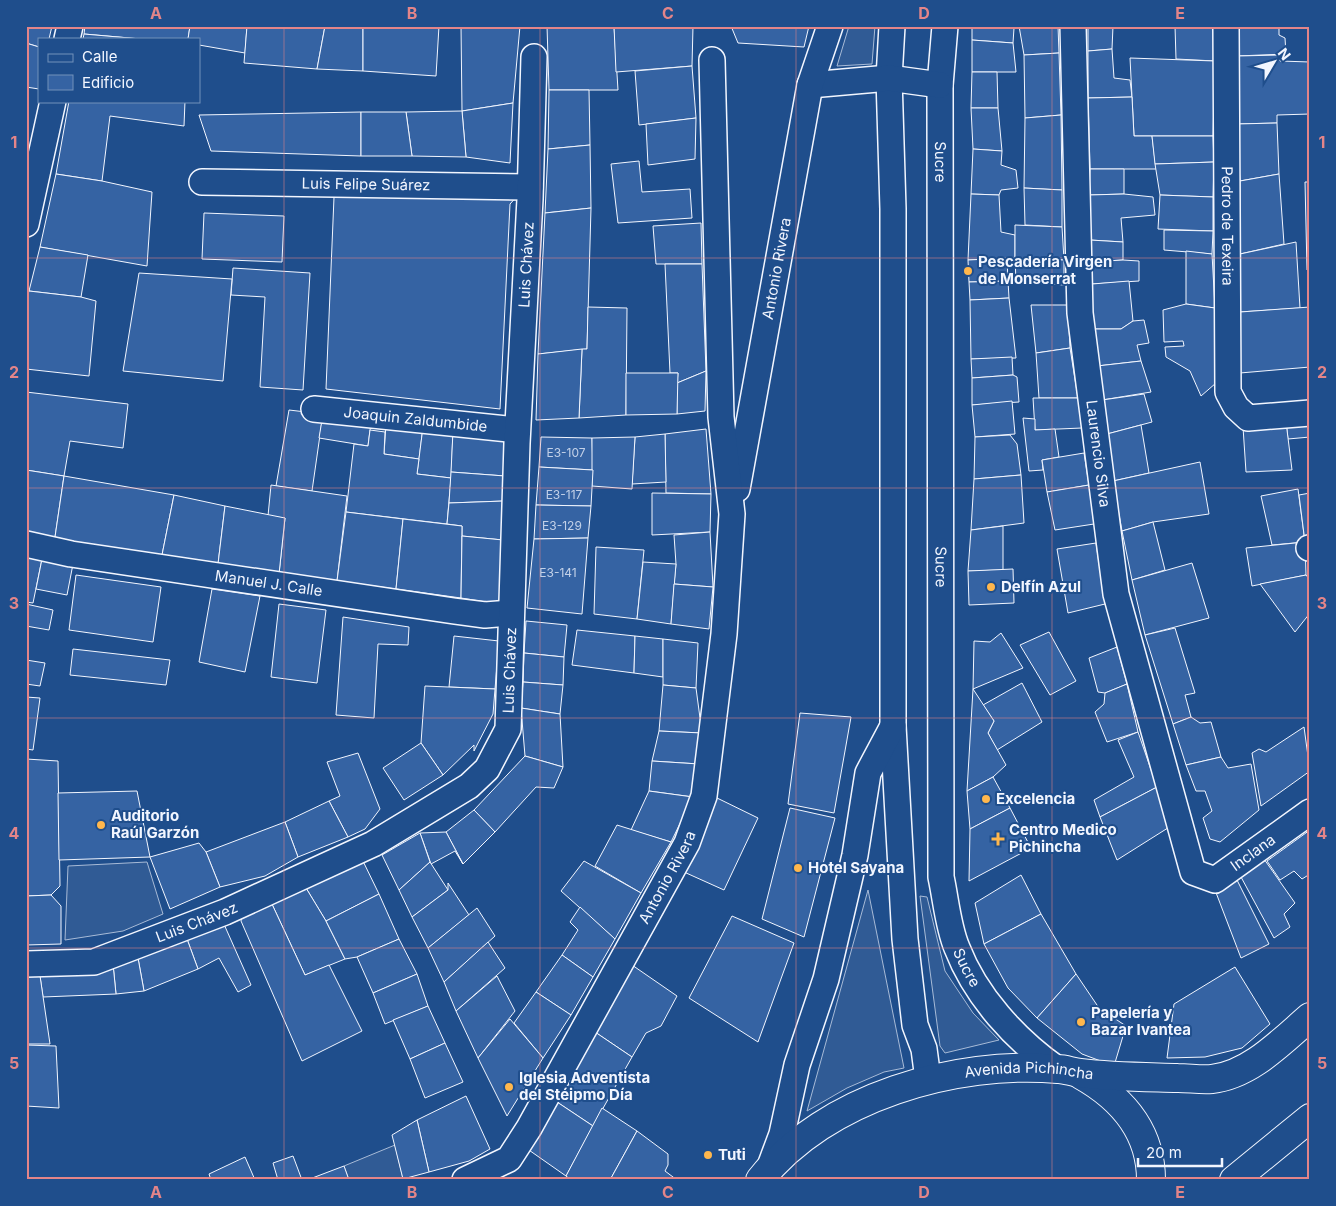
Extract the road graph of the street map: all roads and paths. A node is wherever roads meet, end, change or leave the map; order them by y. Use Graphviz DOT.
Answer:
graph roads {
  1 [pos="830,26"];
  2 [pos="892,26"];
  3 [pos="946,26"];
  4 [pos="1073,26"];
  5 [pos="1226,26"];
  6 [pos="534,57"];
  7 [pos="712,60"];
  8 [pos="889,78"];
  9 [pos="810,85"];
  10 [pos="940,85"];
  11 [pos="53,102"];
  12 [pos="202,182"];
  13 [pos="530,187"];
  14 [pos="26,224"];
  15 [pos="314,409"];
  16 [pos="1310,413"];
  17 [pos="517,430"];
  18 [pos="732,514"];
  19 [pos="26,544"];
  20 [pos="511,612"];
  21 [pos="893,726"];
  22 [pos="1310,812"];
  23 [pos="1193,872"];
  24 [pos="26,964"];
  25 [pos="1310,1017"];
  26 [pos="1067,1071"];
  27 [pos="928,1079"];
  28 [pos="1310,1118"];
  29 [pos="764,1175"];
  30 [pos="466,1180"];
  31 [pos="1151,1180"];
  32 [pos="1234,1180"];
  1 -- 9 [label="street, Antonio Rivera"];
  2 -- 8 [label="street"];
  3 -- 10 [label="street, Sucre"];
  4 -- 23 [label="street, Laurencio Silva"];
  5 -- 16 [label="street, Pedro de Texeira"];
  6 -- 13 [label="street, Luis Chávez"];
  7 -- 18 [label="street, Antonio Rivera"];
  8 -- 9 [label="street"];
  8 -- 10 [label="street"];
  8 -- 21 [label="street"];
  9 -- 18 [label="street, Antonio Rivera"];
  10 -- 26 [label="street, Sucre"];
  11 -- 14 [label="street"];
  12 -- 13 [label="street, Luis Felipe Suárez"];
  13 -- 17 [label="street, Luis Chávez"];
  15 -- 17 [label="street, Joaquin Zaldumbide"];
  17 -- 20 [label="street, Luis Chávez"];
  18 -- 30 [label="street, Antonio Rivera"];
  19 -- 20 [label="street, Manuel J. Calle"];
  20 -- 24 [label="street, Luis Chávez"];
  21 -- 27 [label="street"];
  21 -- 29 [label="street"];
  22 -- 23 [label="street, Inclana"];
  25 -- 26 [label="main road, Avenida Pichincha"];
  26 -- 27 [label="main road, Avenida Pichincha"];
  26 -- 31 [label="main road"];
  27 -- 29 [label="main road, Avenida Pichincha"];
  28 -- 32 [label="main road"];
}
